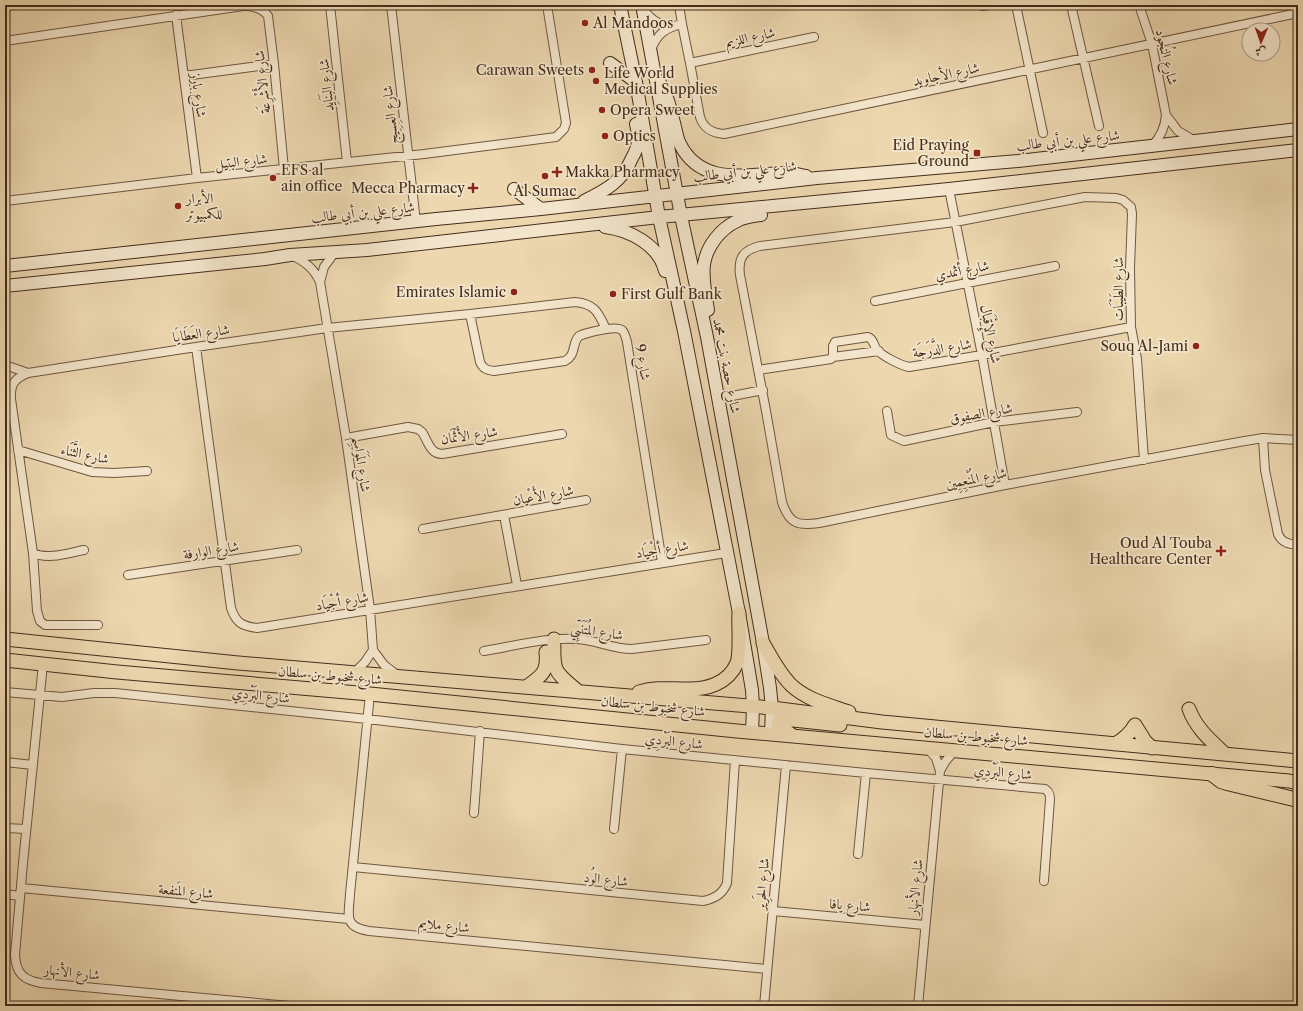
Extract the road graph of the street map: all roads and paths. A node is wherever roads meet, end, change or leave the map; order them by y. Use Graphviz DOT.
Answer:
graph roads {
  1 [pos="249,5"];
  2 [pos="330,5"];
  3 [pos="391,5"];
  4 [pos="547,5"];
  5 [pos="620,5"];
  6 [pos="679,5"];
  7 [pos="1016,5"];
  8 [pos="1071,5"];
  9 [pos="1139,5"];
  10 [pos="642,7"];
  11 [pos="1298,13"];
  12 [pos="176,15"];
  13 [pos="682,24"];
  14 [pos="671,26"];
  15 [pos="814,37"];
  16 [pos="5,41"];
  17 [pos="1152,44"];
  18 [pos="651,50"];
  19 [pos="1083,58"];
  20 [pos="610,63"];
  21 [pos="690,63"];
  22 [pos="274,64"];
  23 [pos="1030,70"];
  24 [pos="654,71"];
  25 [pos="184,76"];
  26 [pos="636,82"];
  27 [pos="1166,115"];
  28 [pos="1100,126"];
  29 [pos="1298,128"];
  30 [pos="1043,133"];
  31 [pos="1195,141"];
  32 [pos="1152,146"];
  33 [pos="1298,150"];
  34 [pos="408,156"];
  35 [pos="347,162"];
  36 [pos="284,169"];
  37 [pos="197,178"];
  38 [pos="817,178"];
  39 [pos="514,189"];
  40 [pos="949,189"];
  41 [pos="677,194"];
  42 [pos="656,196"];
  43 [pos="1116,198"];
  44 [pos="5,202"];
  45 [pos="815,202"];
  46 [pos="575,205"];
  47 [pos="541,209"];
  48 [pos="681,216"];
  49 [pos="659,218"];
  50 [pos="416,222"];
  51 [pos="955,222"];
  52 [pos="526,232"];
  53 [pos="335,252"];
  54 [pos="290,255"];
  55 [pos="5,266"];
  56 [pos="1055,266"];
  57 [pos="320,282"];
  58 [pos="968,282"];
  59 [pos="5,286"];
  60 [pos="875,301"];
  61 [pos="470,314"];
  62 [pos="680,318"];
  63 [pos="1131,327"];
  64 [pos="327,328"];
  65 [pos="606,329"];
  66 [pos="707,337"];
  67 [pos="196,346"];
  68 [pos="879,351"];
  69 [pos="982,355"];
  70 [pos="833,357"];
  71 [pos="5,365"];
  72 [pos="758,370"];
  73 [pos="28,373"];
  74 [pos="762,390"];
  75 [pos="717,399"];
  76 [pos="886,411"];
  77 [pos="1077,412"];
  78 [pos="994,422"];
  79 [pos="562,434"];
  80 [pos="346,438"];
  81 [pos="1263,438"];
  82 [pos="1298,440"];
  83 [pos="18,450"];
  84 [pos="1144,460"];
  85 [pos="147,471"];
  86 [pos="1005,485"];
  87 [pos="586,500"];
  88 [pos="504,515"];
  89 [pos="423,530"];
  90 [pos="1298,545"];
  91 [pos="84,550"];
  92 [pos="297,550"];
  93 [pos="33,553"];
  94 [pos="726,553"];
  95 [pos="224,561"];
  96 [pos="662,562"];
  97 [pos="128,575"];
  98 [pos="517,585"];
  99 [pos="370,609"];
  100 [pos="739,613"];
  101 [pos="98,624"];
  102 [pos="5,639"];
  103 [pos="550,640"];
  104 [pos="706,640"];
  105 [pos="763,643"];
  106 [pos="372,650"];
  107 [pos="484,651"];
  108 [pos="5,660"];
  109 [pos="43,664"];
  110 [pos="354,673"];
  111 [pos="399,677"];
  112 [pos="526,687"];
  113 [pos="5,692"];
  114 [pos="579,692"];
  115 [pos="370,694"];
  116 [pos="40,695"];
  117 [pos="627,696"];
  118 [pos="753,707"];
  119 [pos="772,708"];
  120 [pos="1189,709"];
  121 [pos="367,719"];
  122 [pos="882,722"];
  123 [pos="935,727"];
  124 [pos="480,732"];
  125 [pos="752,732"];
  126 [pos="771,734"];
  127 [pos="794,736"];
  128 [pos="1115,744"];
  129 [pos="927,748"];
  130 [pos="1152,748"];
  131 [pos="622,749"];
  132 [pos="955,750"];
  133 [pos="1225,754"];
  134 [pos="735,760"];
  135 [pos="1298,761"];
  136 [pos="5,762"];
  137 [pos="33,765"];
  138 [pos="786,765"];
  139 [pos="940,771"];
  140 [pos="866,773"];
  141 [pos="1212,774"];
  142 [pos="939,780"];
  143 [pos="1298,783"];
  144 [pos="1298,800"];
  145 [pos="474,813"];
  146 [pos="5,828"];
  147 [pos="614,829"];
  148 [pos="26,830"];
  149 [pos="858,854"];
  150 [pos="353,867"];
  151 [pos="1044,881"];
  152 [pos="20,892"];
  153 [pos="5,894"];
  154 [pos="773,911"];
  155 [pos="349,919"];
  156 [pos="925,925"];
  157 [pos="767,969"];
  158 [pos="290,1006"];
  159 [pos="764,1006"];
  160 [pos="918,1006"];
  1 -- 12 [label="street"];
  1 -- 22 [label="street, شارع الأَشْرِعَة"];
  2 -- 35 [label="street, شارع البَنَايِد"];
  3 -- 34 [label="street, شارع العِسِيج"];
  4 -- 34 [label="street, شارع البتيل"];
  5 -- 26 [label="main road"];
  6 -- 13 [label="street, شارع الأجاويد"];
  7 -- 23 [label="street"];
  8 -- 19 [label="street"];
  9 -- 17 [label="street, شارع النُجود"];
  10 -- 14 [label="street"];
  10 -- 18 [label="main road, شارع حصة بنت محمد"];
  11 -- 17 [label="street, شارع الأجاويد"];
  12 -- 16 [label="street"];
  12 -- 25 [label="street, شارع بارز"];
  13 -- 14 [label="street"];
  13 -- 21 [label="street, شارع الأجاويد"];
  14 -- 18 [label="street"];
  15 -- 21 [label="street, شارع اللزيم"];
  17 -- 19 [label="street, شارع الأجاويد"];
  17 -- 27 [label="street, شارع النُجود"];
  18 -- 24 [label="main road, شارع حصة بنت محمد"];
  19 -- 23 [label="street, شارع الأجاويد"];
  19 -- 28 [label="street"];
  20 -- 26 [label="main road"];
  21 -- 23 [label="street, شارع الأجاويد"];
  22 -- 25 [label="street"];
  22 -- 36 [label="street, شارع الأَشْرِعَة"];
  23 -- 30 [label="street"];
  24 -- 38 [label="main road"];
  24 -- 41 [label="main road, شارع حصة بنت محمد"];
  25 -- 37 [label="street, شارع بارز"];
  26 -- 42 [label="main road"];
  26 -- 46 [label="main road"];
  27 -- 31 [label="street, شارع النُجود"];
  27 -- 32 [label="street, شارع النُجود"];
  29 -- 31 [label="main road, شارع علي بن أبي طالب"];
  31 -- 32 [label="main road, شارع علي بن أبي طالب"];
  32 -- 38 [label="main road, شارع علي بن أبي طالب"];
  33 -- 40 [label="main road"];
  34 -- 35 [label="street, شارع البتيل"];
  34 -- 50 [label="street, شارع العِسِيج"];
  35 -- 36 [label="street, شارع البتيل"];
  36 -- 37 [label="street, شارع البتيل"];
  37 -- 44 [label="street, شارع البتيل"];
  38 -- 41 [label="main road, شارع علي بن أبي طالب"];
  39 -- 47 [label="main road"];
  40 -- 45 [label="main road"];
  40 -- 51 [label="street, شارع الإِقْبَال"];
  41 -- 42 [label="main road, شارع علي بن أبي طالب"];
  41 -- 48 [label="main road, شارع حصة بنت محمد"];
  42 -- 46 [label="main road, شارع علي بن أبي طالب"];
  42 -- 49 [label="main road"];
  43 -- 51 [label="street, شارع المُنْعِمِين"];
  43 -- 63 [label="street, شارع الطَيْبَات"];
  45 -- 48 [label="main road"];
  45 -- 66 [label="main road"];
  46 -- 47 [label="main road, شارع علي بن أبي طالب"];
  47 -- 50 [label="main road, شارع علي بن أبي طالب"];
  48 -- 49 [label="main road"];
  48 -- 66 [label="main road, شارع حصة بنت محمد"];
  49 -- 52 [label="main road"];
  49 -- 62 [label="main road"];
  50 -- 55 [label="main road, شارع علي بن أبي طالب"];
  51 -- 58 [label="street, شارع الإِقْبَال"];
  51 -- 72 [label="street, شارع المُنْعِمِين"];
  52 -- 53 [label="main road"];
  52 -- 62 [label="main road"];
  53 -- 54 [label="main road"];
  53 -- 57 [label="street, شارع المَوَاسِم"];
  54 -- 57 [label="street, شارع المَوَاسِم"];
  54 -- 59 [label="main road"];
  56 -- 58 [label="street, شارع أثمدي"];
  57 -- 64 [label="street, شارع المَوَاسِم"];
  58 -- 60 [label="street, شارع أثمدي"];
  58 -- 69 [label="street, شارع الإِقْبَال"];
  61 -- 64 [label="street, شارع العَطَايَا"];
  61 -- 65 [label="street, شارع العَطَايَا"];
  61 -- 65 [label="street, شارع 9"];
  62 -- 94 [label="main road"];
  63 -- 69 [label="street, شارع الدَّرَجَة"];
  63 -- 84 [label="street, شارع الطَيْبَات"];
  64 -- 67 [label="street, شارع العَطَايَا"];
  64 -- 80 [label="street, شارع المَوَاسِم"];
  65 -- 96 [label="street, شارع 9"];
  66 -- 75 [label="main road, شارع حصة بنت محمد"];
  67 -- 73 [label="street, شارع العَطَايَا"];
  67 -- 95 [label="street, شارع أجْيَاد"];
  68 -- 69 [label="street, شارع الدَّرَجَة"];
  68 -- 70 [label="street"];
  68 -- 70 [label="street, شارع الدَّرَجَة"];
  69 -- 78 [label="street, شارع الإِقْبَال"];
  70 -- 72 [label="street"];
  71 -- 73 [label="street"];
  72 -- 74 [label="street, شارع المُنْعِمِين"];
  73 -- 83 [label="street"];
  74 -- 75 [label="street"];
  74 -- 86 [label="street, شارع المُنْعِمِين"];
  75 -- 105 [label="main road, شارع حصة بنت محمد"];
  76 -- 78 [label="street, شارع الصفوق"];
  77 -- 78 [label="street, شارع الصفوق"];
  78 -- 86 [label="street, شارع الإِقْبَال"];
  79 -- 80 [label="street, شارع الأَثْمَان"];
  80 -- 99 [label="street, شارع المَوَاسِم"];
  81 -- 82 [label="street, شارع المُنْعِمِين"];
  81 -- 84 [label="street, شارع المُنْعِمِين"];
  81 -- 90 [label="street"];
  83 -- 85 [label="street, شارع الثَّنَاء"];
  83 -- 93 [label="street"];
  84 -- 86 [label="street, شارع المُنْعِمِين"];
  87 -- 88 [label="street, شارع الأَعْيان"];
  88 -- 89 [label="street, شارع الأَعْيان"];
  88 -- 98 [label="street, شارع الأَعْيان"];
  91 -- 93 [label="street"];
  92 -- 95 [label="street, شارع الوارفة"];
  93 -- 101 [label="street"];
  94 -- 96 [label="street, شارع أجْيَاد"];
  94 -- 100 [label="main road"];
  95 -- 97 [label="street, شارع الوارفة"];
  95 -- 99 [label="street, شارع أجْيَاد"];
  96 -- 98 [label="street, شارع أجْيَاد"];
  98 -- 99 [label="street, شارع أجْيَاد"];
  99 -- 106 [label="street, شارع المَوَاسِم"];
  100 -- 117 [label="main road"];
  100 -- 118 [label="main road"];
  102 -- 110 [label="main road, شارع شخبوط بن سلطان"];
  103 -- 104 [label="street, شارع المُتَنَبِّي"];
  103 -- 107 [label="street, شارع المُتَنَبِّي"];
  103 -- 112 [label="main road"];
  103 -- 114 [label="main road"];
  105 -- 119 [label="main road, شارع حصة بنت محمد"];
  105 -- 122 [label="main road"];
  106 -- 110 [label="street"];
  106 -- 111 [label="street"];
  108 -- 109 [label="main road, شارع شخبوط بن سلطان"];
  109 -- 115 [label="main road, شارع شخبوط بن سلطان"];
  109 -- 116 [label="street, شارع الأنهار"];
  110 -- 111 [label="main road, شارع شخبوط بن سلطان"];
  111 -- 112 [label="main road, شارع شخبوط بن سلطان"];
  112 -- 114 [label="main road, شارع شخبوط بن سلطان"];
  113 -- 116 [label="street, شارع البَرْدِي"];
  114 -- 117 [label="main road, شارع شخبوط بن سلطان"];
  115 -- 121 [label="street"];
  115 -- 125 [label="main road, شارع شخبوط بن سلطان"];
  116 -- 121 [label="street, شارع البَرْدِي"];
  116 -- 137 [label="street, شارع الأنهار"];
  117 -- 118 [label="main road, شارع شخبوط بن سلطان"];
  118 -- 119 [label="main road, شارع شخبوط بن سلطان"];
  118 -- 125 [label="main road"];
  119 -- 122 [label="main road, شارع شخبوط بن سلطان"];
  119 -- 126 [label="main road, شارع حصة بنت محمد"];
  120 -- 133 [label="main road"];
  121 -- 124 [label="street, شارع البَرْدِي"];
  121 -- 150 [label="street"];
  122 -- 123 [label="main road, شارع شخبوط بن سلطان"];
  123 -- 127 [label="main road"];
  123 -- 128 [label="main road, شارع شخبوط بن سلطان"];
  124 -- 131 [label="street, شارع البَرْدِي"];
  124 -- 145 [label="street"];
  125 -- 126 [label="main road, شارع شخبوط بن سلطان"];
  126 -- 127 [label="main road, شارع شخبوط بن سلطان"];
  127 -- 129 [label="main road, شارع شخبوط بن سلطان"];
  128 -- 130 [label="main road, شارع شخبوط بن سلطان"];
  128 -- 130 [label="main road"];
  129 -- 132 [label="main road, شارع شخبوط بن سلطان"];
  129 -- 139 [label="street"];
  130 -- 133 [label="main road, شارع شخبوط بن سلطان"];
  131 -- 134 [label="street, شارع البَرْدِي"];
  131 -- 147 [label="street"];
  132 -- 139 [label="street, شارع الأنهار"];
  132 -- 141 [label="main road, شارع شخبوط بن سلطان"];
  133 -- 135 [label="main road, شارع شخبوط بن سلطان"];
  134 -- 138 [label="street, شارع البَرْدِي"];
  134 -- 150 [label="street, شارع الوُد"];
  136 -- 137 [label="street"];
  137 -- 148 [label="street, شارع الأنهار"];
  138 -- 140 [label="street, شارع البَرْدِي"];
  138 -- 154 [label="street, شارع الحَرِير"];
  139 -- 142 [label="street, شارع الأنهار"];
  140 -- 142 [label="street, شارع البَرْدِي"];
  140 -- 149 [label="street"];
  141 -- 143 [label="main road, شارع شخبوط بن سلطان"];
  141 -- 144 [label="highway"];
  142 -- 151 [label="street, شارع البَرْدِي"];
  142 -- 156 [label="street, شارع الأنهار"];
  146 -- 148 [label="street"];
  148 -- 152 [label="street, شارع الأنهار"];
  150 -- 155 [label="street"];
  152 -- 153 [label="street, شارع المَنفعة"];
  152 -- 155 [label="street, شارع المَنفعة"];
  152 -- 158 [label="street, شارع الأنهار"];
  154 -- 156 [label="street, شارع يافا"];
  154 -- 157 [label="street, شارع الحَرِير"];
  155 -- 157 [label="street, شارع ملايم"];
  156 -- 160 [label="street, شارع الأنهار"];
  157 -- 159 [label="street, شارع الحَرِير"];
}
